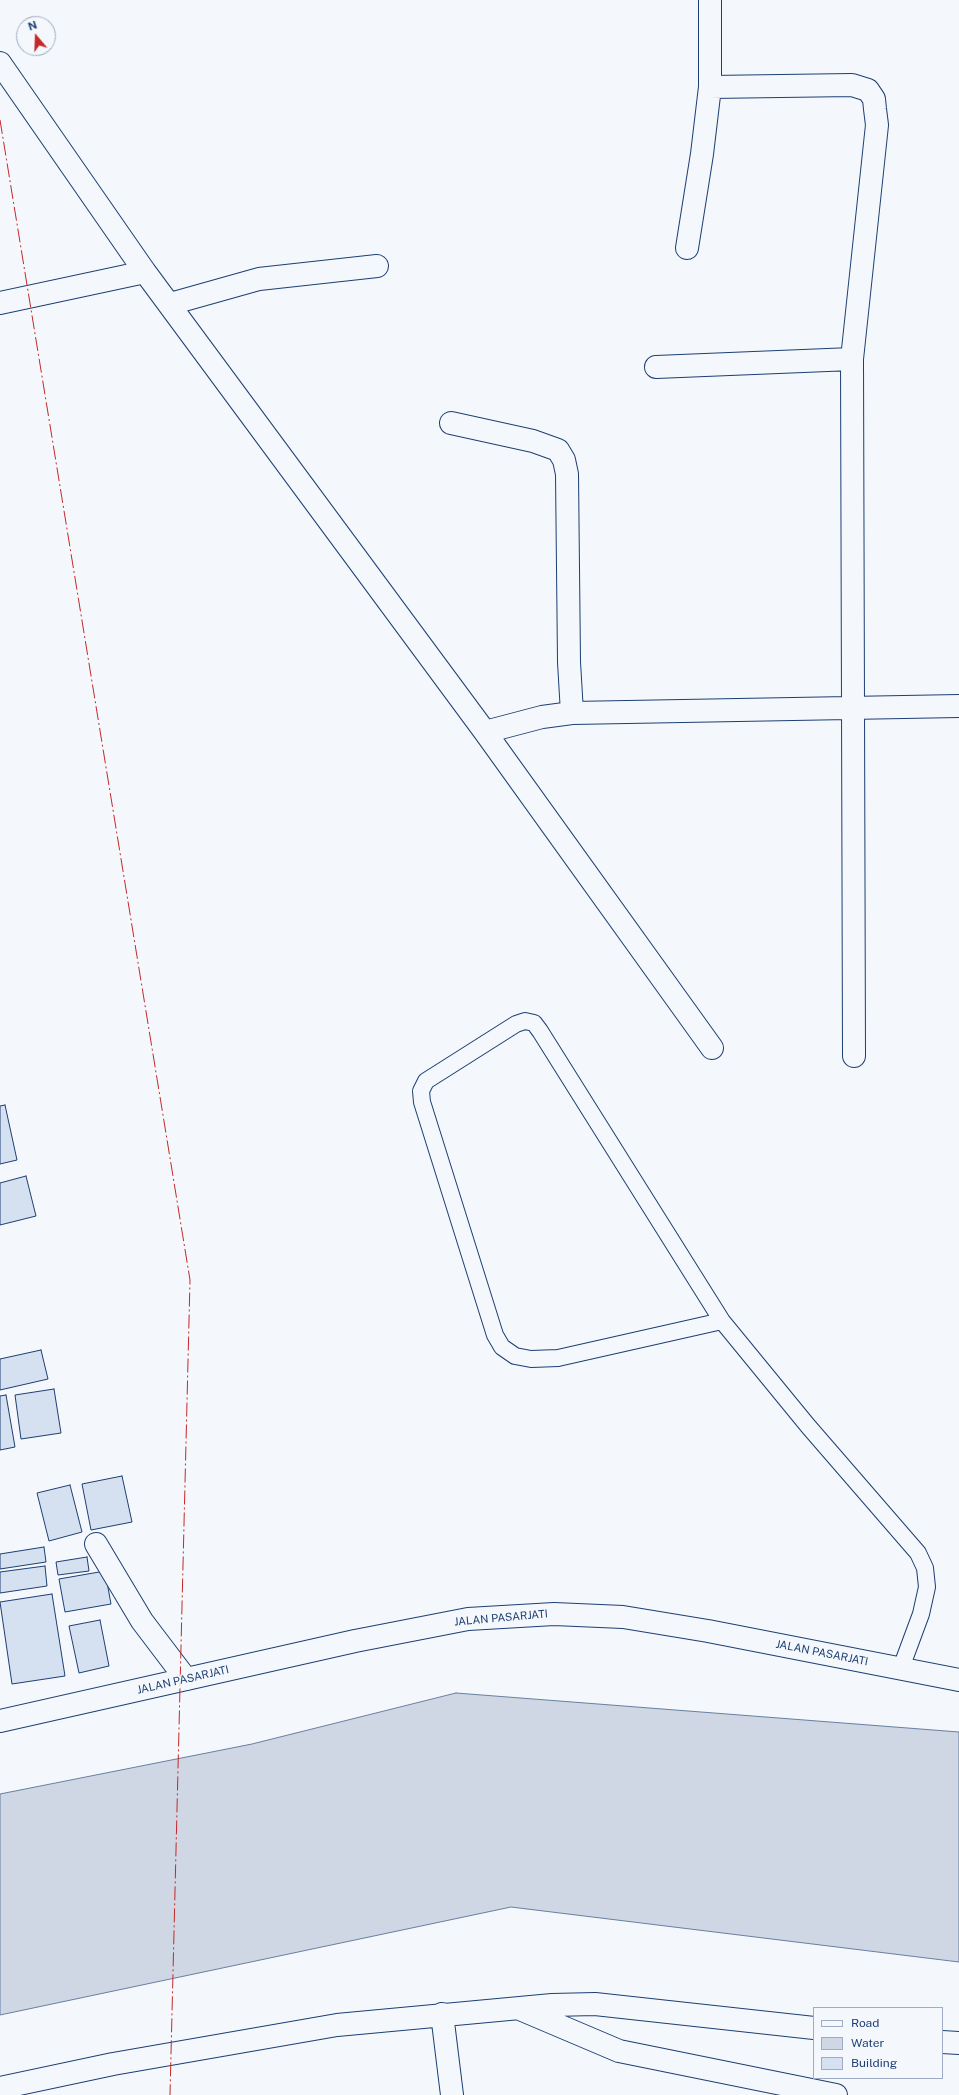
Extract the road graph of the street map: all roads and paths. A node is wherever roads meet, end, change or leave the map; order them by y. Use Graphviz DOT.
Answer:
graph roads {
  1 [pos="710,0"];
  2 [pos="0,63"];
  3 [pos="710,87"];
  4 [pos="687,248"];
  5 [pos="377,266"];
  6 [pos="145,272"];
  7 [pos="0,303"];
  8 [pos="170,304"];
  9 [pos="852,359"];
  10 [pos="656,367"];
  11 [pos="451,423"];
  12 [pos="959,706"];
  13 [pos="854,707"];
  14 [pos="572,713"];
  15 [pos="485,732"];
  16 [pos="712,1048"];
  17 [pos="854,1056"];
  18 [pos="722,1321"];
  19 [pos="96,1544"];
  20 [pos="901,1668"];
  21 [pos="186,1679"];
  22 [pos="959,1680"];
  23 [pos="0,1721"];
  24 [pos="518,2008"];
  25 [pos="442,2014"];
  26 [pos="813,2028"];
  27 [pos="943,2042"];
  28 [pos="959,2043"];
  29 [pos="0,2088"];
  30 [pos="452,2095"];
  31 [pos="836,2095"];
  1 -- 3 [label="street"];
  2 -- 6 [label="street"];
  3 -- 4 [label="street"];
  3 -- 9 [label="street"];
  5 -- 8 [label="street"];
  6 -- 7 [label="street"];
  6 -- 8 [label="street"];
  8 -- 15 [label="street"];
  9 -- 10 [label="street"];
  9 -- 13 [label="street"];
  11 -- 14 [label="street"];
  12 -- 13 [label="street"];
  13 -- 14 [label="street"];
  13 -- 17 [label="street"];
  14 -- 15 [label="street"];
  15 -- 16 [label="street"];
  18 -- 18 [label="lane"];
  18 -- 20 [label="lane"];
  19 -- 21 [label="street"];
  20 -- 21 [label="street, JALAN PASARJATI"];
  20 -- 22 [label="street, JALAN PASARJATI"];
  21 -- 23 [label="street, JALAN PASARJATI"];
  24 -- 25 [label="street"];
  24 -- 26 [label="street"];
  24 -- 31 [label="street"];
  25 -- 29 [label="street"];
  25 -- 30 [label="street"];
  27 -- 28 [label="street"];
}
